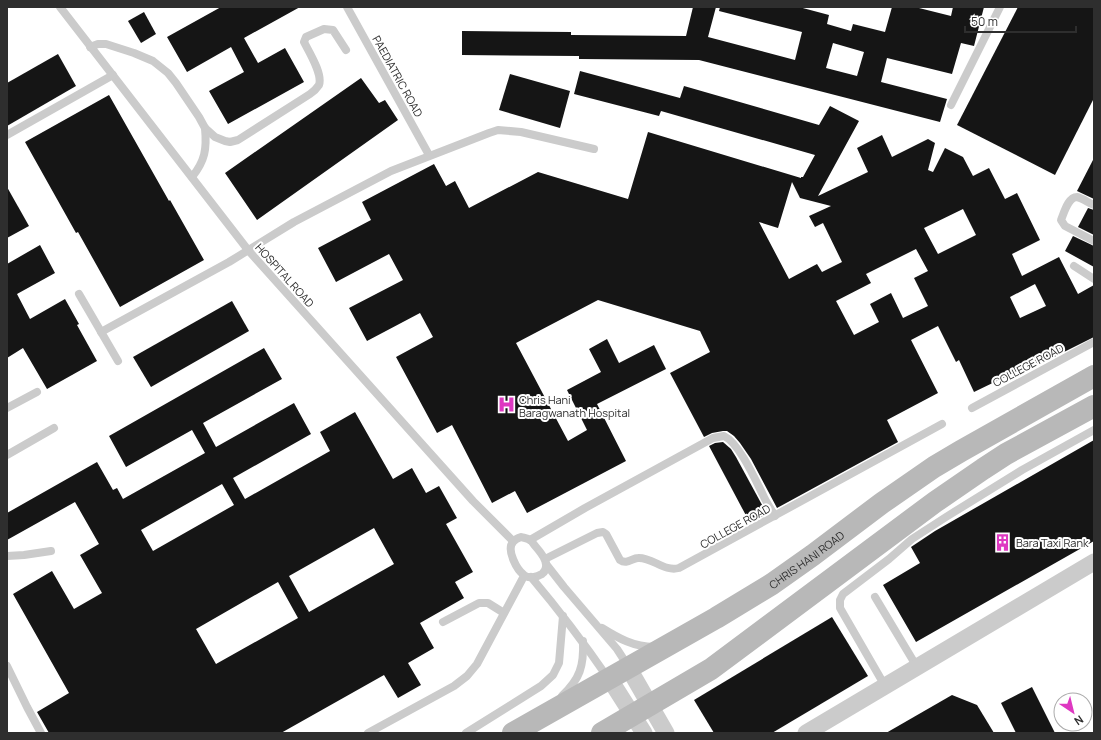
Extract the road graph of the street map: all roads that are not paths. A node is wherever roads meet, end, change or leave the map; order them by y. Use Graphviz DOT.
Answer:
graph roads {
  1 [pos="347,7"];
  2 [pos="1000,7"];
  3 [pos="61,8"];
  4 [pos="90,47"];
  5 [pos="346,50"];
  6 [pos="113,75"];
  7 [pos="951,105"];
  8 [pos="205,128"];
  9 [pos="7,135"];
  10 [pos="594,149"];
  11 [pos="428,155"];
  12 [pos="192,177"];
  13 [pos="1094,205"];
  14 [pos="1094,241"];
  15 [pos="248,250"];
  16 [pos="1074,266"];
  17 [pos="1094,279"];
  18 [pos="79,294"];
  19 [pos="101,332"];
  20 [pos="1094,342"];
  21 [pos="118,361"];
  22 [pos="1094,376"];
  23 [pos="37,392"];
  24 [pos="1094,406"];
  25 [pos="7,408"];
  26 [pos="972,408"];
  27 [pos="942,424"];
  28 [pos="54,428"];
  29 [pos="1094,430"];
  30 [pos="7,455"];
  31 [pos="775,516"];
  32 [pos="530,540"];
  33 [pos="513,541"];
  34 [pos="51,551"];
  35 [pos="7,556"];
  36 [pos="546,561"];
  37 [pos="1094,562"];
  38 [pos="528,576"];
  39 [pos="875,597"];
  40 [pos="504,613"];
  41 [pos="563,616"];
  42 [pos="444,622"];
  43 [pos="594,623"];
  44 [pos="583,641"];
  45 [pos="665,647"];
  46 [pos="7,666"];
  47 [pos="628,667"];
  48 [pos="917,667"];
  49 [pos="609,678"];
  50 [pos="885,686"];
  51 [pos="641,710"];
  52 [pos="536,720"];
  53 [pos="41,733"];
  54 [pos="368,733"];
  55 [pos="466,733"];
  56 [pos="513,733"];
  57 [pos="602,733"];
  58 [pos="644,733"];
  59 [pos="666,733"];
  60 [pos="806,733"];
  1 -- 11 [label="lane, PAEDIATRIC ROAD"];
  2 -- 7 [label="lane"];
  3 -- 4 [label="lane, HOSPITAL ROAD"];
  4 -- 6 [label="lane, HOSPITAL ROAD"];
  4 -- 8 [label="lane"];
  5 -- 8 [label="lane"];
  6 -- 9 [label="lane"];
  6 -- 12 [label="lane, HOSPITAL ROAD"];
  8 -- 12 [label="lane"];
  10 -- 11 [label="lane"];
  11 -- 15 [label="lane"];
  12 -- 15 [label="lane, HOSPITAL ROAD"];
  13 -- 14 [label="lane"];
  15 -- 19 [label="lane"];
  15 -- 33 [label="lane, HOSPITAL ROAD"];
  16 -- 17 [label="lane"];
  18 -- 19 [label="lane"];
  19 -- 21 [label="lane"];
  20 -- 26 [label="lane, COLLEGE ROAD"];
  22 -- 45 [label="main road, CHRIS HANI ROAD"];
  23 -- 25 [label="lane"];
  24 -- 51 [label="main road"];
  27 -- 31 [label="lane, COLLEGE ROAD"];
  28 -- 30 [label="lane"];
  29 -- 50 [label="lane"];
  31 -- 32 [label="lane"];
  31 -- 36 [label="lane, COLLEGE ROAD"];
  32 -- 33 [label="lane"];
  32 -- 36 [label="lane"];
  33 -- 38 [label="lane"];
  34 -- 35 [label="lane"];
  36 -- 38 [label="lane"];
  36 -- 43 [label="lane"];
  37 -- 48 [label="street"];
  38 -- 40 [label="lane"];
  38 -- 41 [label="lane"];
  39 -- 48 [label="lane"];
  40 -- 42 [label="lane"];
  40 -- 54 [label="lane"];
  41 -- 44 [label="lane"];
  41 -- 55 [label="lane"];
  43 -- 45 [label="lane"];
  43 -- 47 [label="lane"];
  44 -- 49 [label="lane"];
  44 -- 52 [label="lane"];
  45 -- 47 [label="main road, CHRIS HANI ROAD"];
  46 -- 53 [label="lane"];
  47 -- 49 [label="main road, CHRIS HANI ROAD"];
  47 -- 51 [label="street"];
  48 -- 50 [label="street"];
  49 -- 51 [label="street"];
  49 -- 52 [label="main road, CHRIS HANI ROAD"];
  50 -- 60 [label="street"];
  51 -- 57 [label="main road"];
  51 -- 58 [label="street"];
  51 -- 59 [label="street"];
  52 -- 56 [label="main road, CHRIS HANI ROAD"];
}
